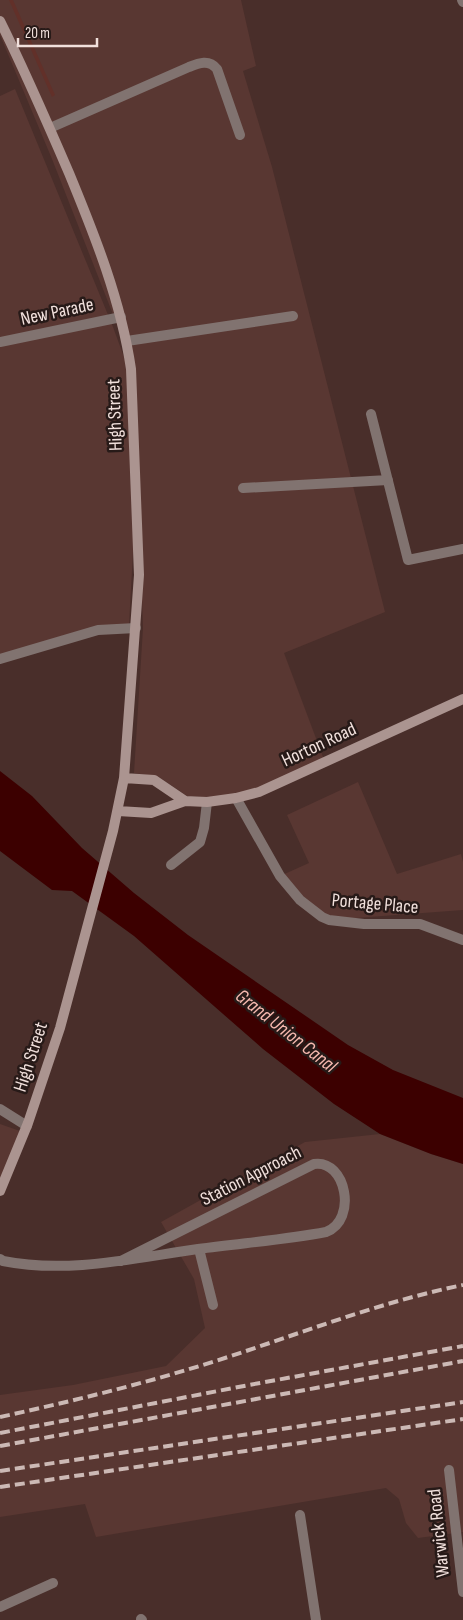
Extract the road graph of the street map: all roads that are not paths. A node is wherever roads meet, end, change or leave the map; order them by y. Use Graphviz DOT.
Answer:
graph roads {
  1 [pos="0,21"];
  2 [pos="50,128"];
  3 [pos="240,135"];
  4 [pos="293,316"];
  5 [pos="120,317"];
  6 [pos="127,341"];
  7 [pos="0,342"];
  8 [pos="371,414"];
  9 [pos="388,480"];
  10 [pos="243,488"];
  11 [pos="463,548"];
  12 [pos="136,628"];
  13 [pos="0,659"];
  14 [pos="463,699"];
  15 [pos="124,778"];
  16 [pos="236,798"];
  17 [pos="185,801"];
  18 [pos="207,802"];
  19 [pos="118,810"];
  20 [pos="171,865"];
  21 [pos="463,940"];
  22 [pos="0,1109"];
  23 [pos="27,1126"];
  24 [pos="0,1191"];
  25 [pos="199,1249"];
  26 [pos="0,1259"];
  27 [pos="121,1261"];
  28 [pos="213,1305"];
  29 [pos="449,1470"];
  30 [pos="300,1515"];
  31 [pos="53,1583"];
  32 [pos="463,1592"];
  33 [pos="0,1607"];
  34 [pos="316,1620"];
  1 -- 2 [label="street, High Street"];
  2 -- 3 [label="street"];
  2 -- 5 [label="street, High Street"];
  4 -- 6 [label="street"];
  5 -- 6 [label="street, High Street"];
  5 -- 7 [label="street, New Parade"];
  6 -- 12 [label="street, High Street"];
  8 -- 9 [label="street"];
  9 -- 10 [label="street"];
  9 -- 11 [label="street"];
  12 -- 13 [label="street"];
  12 -- 15 [label="street, High Street"];
  14 -- 16 [label="street, Horton Road"];
  15 -- 17 [label="street"];
  15 -- 19 [label="street, High Street"];
  16 -- 18 [label="street, Horton Road"];
  16 -- 21 [label="street, Portage Place"];
  17 -- 18 [label="street, Horton Road"];
  17 -- 19 [label="street, Horton Road"];
  18 -- 20 [label="street"];
  19 -- 23 [label="street, High Street"];
  22 -- 23 [label="street"];
  23 -- 24 [label="street, High Street"];
  25 -- 27 [label="street, Station Approach"];
  25 -- 27 [label="street, Station Approach"];
  25 -- 28 [label="street"];
  26 -- 27 [label="street, Station Approach"];
  29 -- 32 [label="street, Warwick Road"];
  30 -- 34 [label="street"];
  31 -- 33 [label="street"];
}
